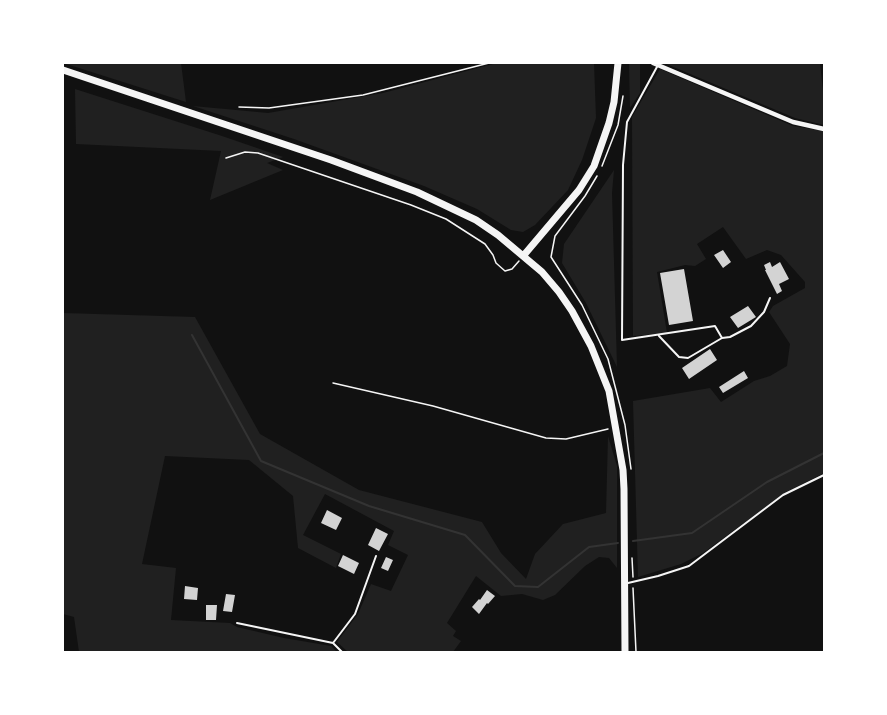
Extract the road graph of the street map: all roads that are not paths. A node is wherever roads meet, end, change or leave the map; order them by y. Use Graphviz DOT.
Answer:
graph roads {
  1 [pos="618,63"];
  2 [pos="656,64"];
  3 [pos="63,70"];
  4 [pos="824,130"];
  5 [pos="524,255"];
  6 [pos="770,298"];
  7 [pos="659,336"];
  8 [pos="722,338"];
  9 [pos="824,476"];
  10 [pos="376,556"];
  11 [pos="629,583"];
  12 [pos="237,623"];
  13 [pos="333,643"];
  14 [pos="342,652"];
  15 [pos="624,652"];
  1 -- 5 [label="main road"];
  2 -- 4 [label="street"];
  2 -- 7 [label="lane"];
  3 -- 5 [label="main road"];
  5 -- 11 [label="main road"];
  6 -- 8 [label="lane"];
  7 -- 8 [label="lane"];
  7 -- 8 [label="lane"];
  9 -- 11 [label="lane"];
  10 -- 13 [label="lane"];
  11 -- 15 [label="main road"];
  12 -- 13 [label="lane"];
  13 -- 14 [label="lane"];
}
